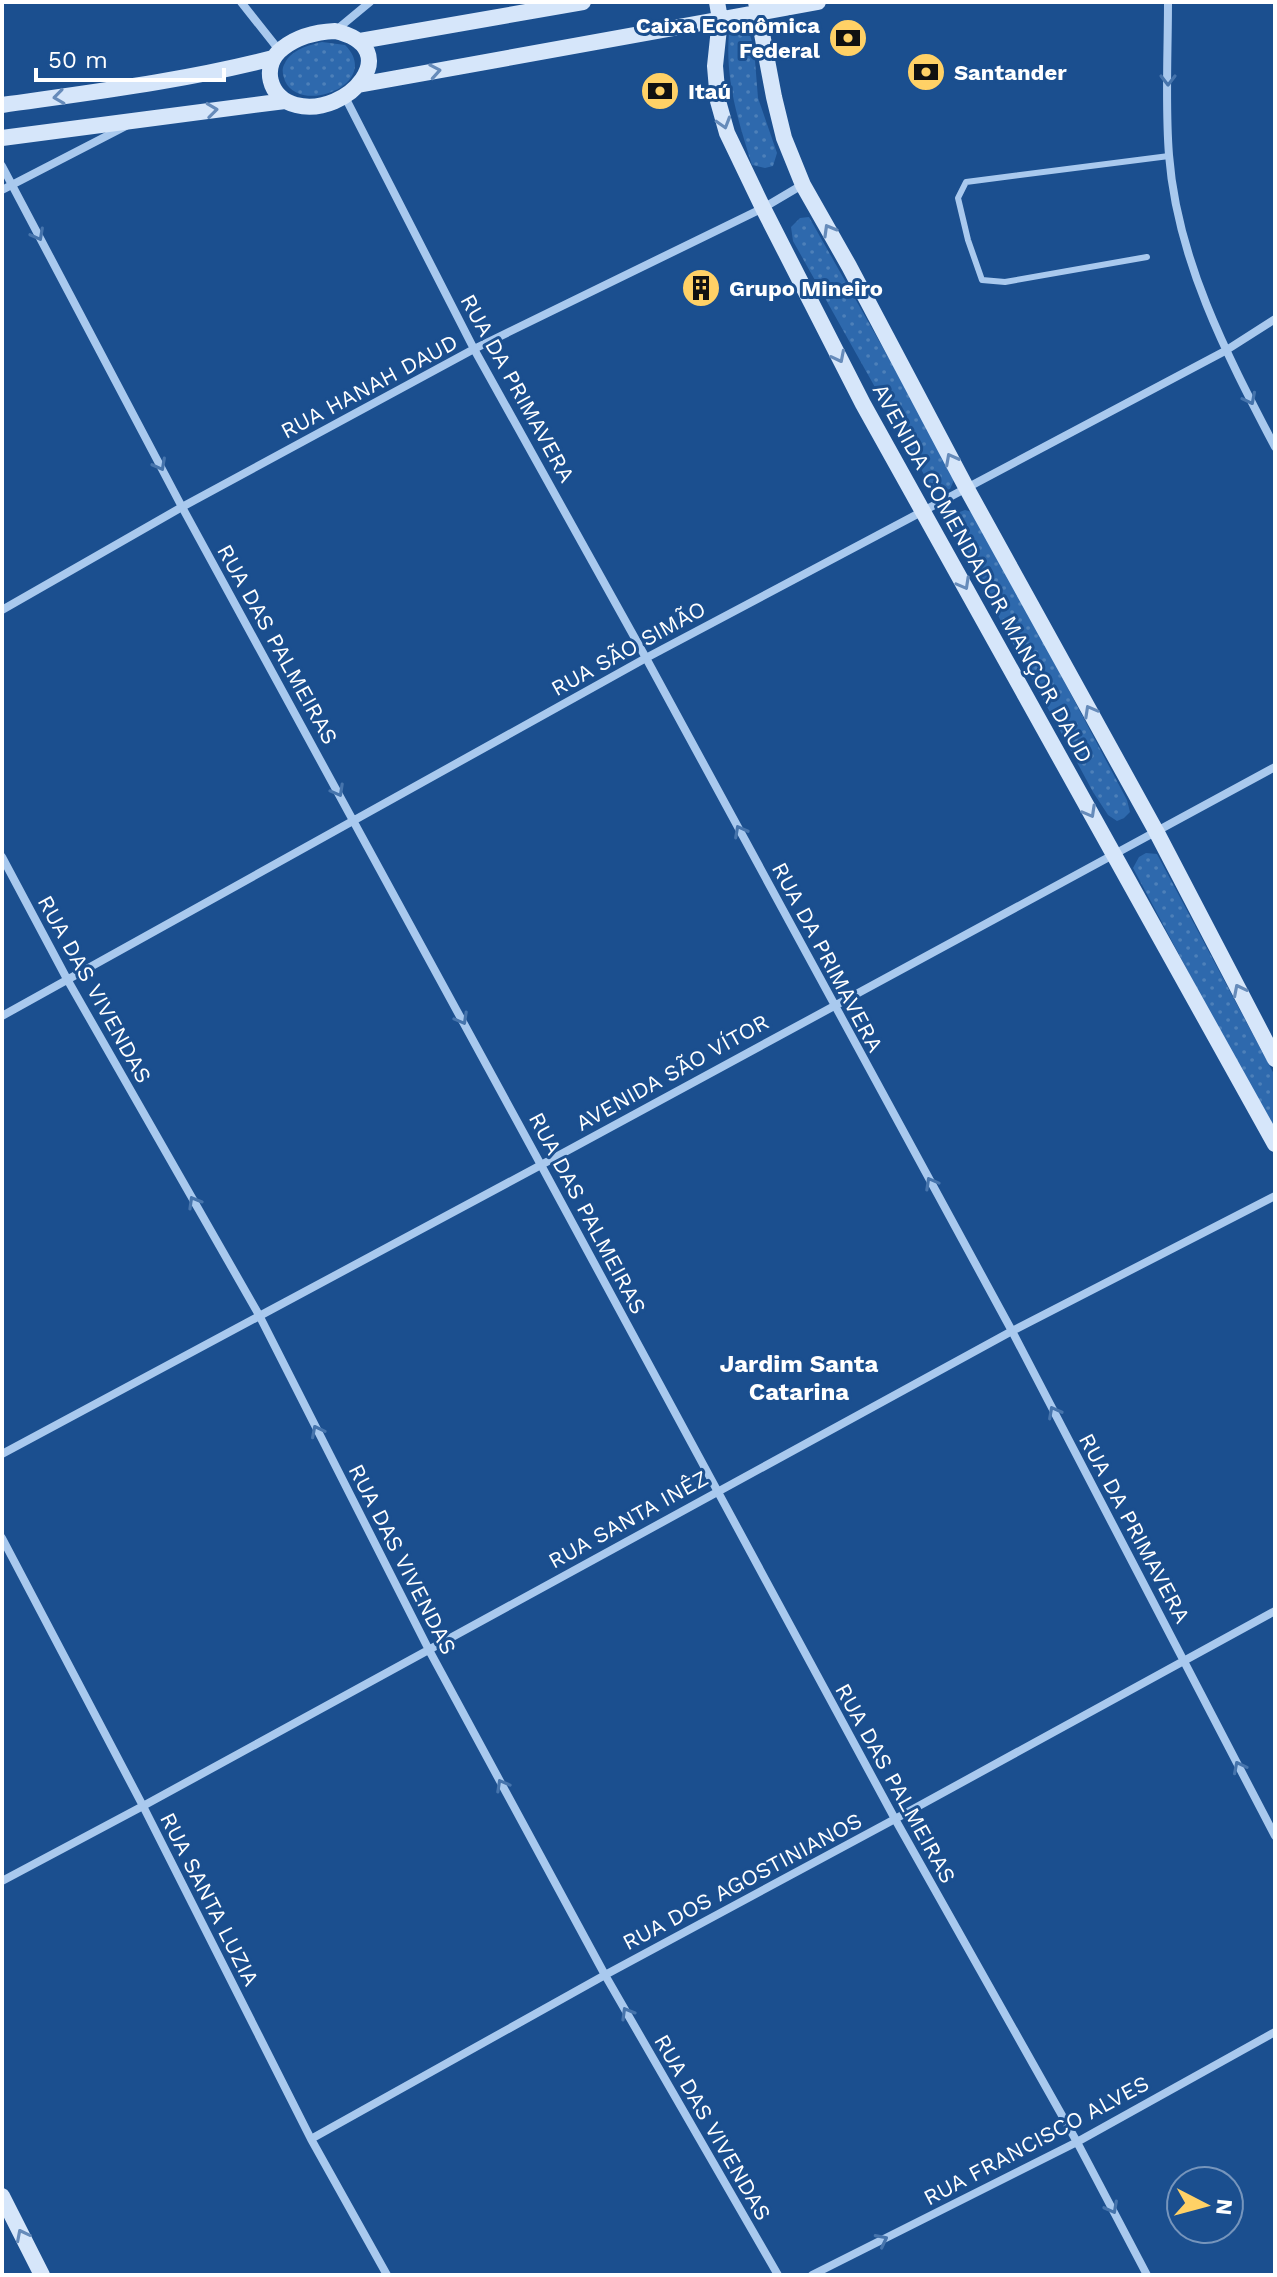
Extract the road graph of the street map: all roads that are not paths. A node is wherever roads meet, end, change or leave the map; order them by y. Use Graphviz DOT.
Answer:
graph roads {
  1 [pos="241,2"];
  2 [pos="370,2"];
  3 [pos="583,2"];
  4 [pos="818,2"];
  5 [pos="1168,2"];
  6 [pos="757,7"];
  7 [pos="719,10"];
  8 [pos="335,31"];
  9 [pos="360,41"];
  10 [pos="276,54"];
  11 [pos="358,85"];
  12 [pos="345,97"];
  13 [pos="285,101"];
  14 [pos="2,105"];
  15 [pos="140,119"];
  16 [pos="2,138"];
  17 [pos="1169,156"];
  18 [pos="2,166"];
  19 [pos="803,185"];
  20 [pos="6,187"];
  21 [pos="763,208"];
  22 [pos="1147,257"];
  23 [pos="1275,319"];
  24 [pos="474,349"];
  25 [pos="1225,351"];
  26 [pos="1275,447"];
  27 [pos="967,489"];
  28 [pos="182,507"];
  29 [pos="923,511"];
  30 [pos="2,610"];
  31 [pos="646,658"];
  32 [pos="1275,767"];
  33 [pos="354,820"];
  34 [pos="1156,831"];
  35 [pos="1114,854"];
  36 [pos="2,857"];
  37 [pos="67,979"];
  38 [pos="834,1005"];
  39 [pos="2,1016"];
  40 [pos="1275,1059"];
  41 [pos="1275,1144"];
  42 [pos="541,1165"];
  43 [pos="1275,1196"];
  44 [pos="259,1315"];
  45 [pos="1012,1331"];
  46 [pos="2,1454"];
  47 [pos="717,1491"];
  48 [pos="2,1538"];
  49 [pos="1275,1611"];
  50 [pos="429,1650"];
  51 [pos="1184,1660"];
  52 [pos="143,1806"];
  53 [pos="895,1819"];
  54 [pos="1275,1836"];
  55 [pos="2,1881"];
  56 [pos="605,1975"];
  57 [pos="1275,2032"];
  58 [pos="311,2139"];
  59 [pos="1077,2142"];
  60 [pos="2,2196"];
  61 [pos="42,2275"];
  62 [pos="387,2275"];
  63 [pos="778,2275"];
  64 [pos="812,2275"];
  65 [pos="1147,2275"];
  1 -- 10 [label="street"];
  2 -- 8 [label="street"];
  3 -- 9 [label="street"];
  4 -- 6 [label="street"];
  5 -- 17 [label="street, one-way"];
  6 -- 7 [label="street"];
  6 -- 19 [label="street, AVENIDA COMENDADOR MANÇOR DAUD"];
  11 -- 7 [label="street, one-way"];
  7 -- 21 [label="street, AVENIDA COMENDADOR MANÇOR DAUD, one-way"];
  8 -- 9 [label="street"];
  8 -- 10 [label="street"];
  9 -- 11 [label="street"];
  10 -- 13 [label="street"];
  10 -- 14 [label="street, one-way"];
  11 -- 12 [label="street"];
  12 -- 13 [label="street"];
  12 -- 24 [label="street, RUA DA PRIMAVERA"];
  15 -- 13 [label="street, one-way"];
  15 -- 16 [label="street"];
  15 -- 20 [label="street"];
  17 -- 22 [label="lane"];
  17 -- 25 [label="street"];
  18 -- 20 [label="street, RUA DAS PALMEIRAS"];
  19 -- 21 [label="street, RUA HANAH DAUD"];
  27 -- 19 [label="street, AVENIDA COMENDADOR MANÇOR DAUD, one-way"];
  20 -- 28 [label="street, RUA DAS PALMEIRAS, one-way"];
  21 -- 24 [label="street, RUA HANAH DAUD"];
  21 -- 29 [label="street, AVENIDA COMENDADOR MANÇOR DAUD, one-way"];
  23 -- 25 [label="street, RUA SÃO SIMÃO"];
  24 -- 28 [label="street, RUA HANAH DAUD"];
  24 -- 31 [label="street, RUA DA PRIMAVERA"];
  25 -- 26 [label="street, one-way"];
  25 -- 27 [label="street, RUA SÃO SIMÃO"];
  27 -- 29 [label="street, RUA SÃO SIMÃO"];
  34 -- 27 [label="street, AVENIDA COMENDADOR MANÇOR DAUD, one-way"];
  28 -- 30 [label="street, RUA HANAH DAUD"];
  28 -- 33 [label="street, RUA DAS PALMEIRAS, one-way"];
  29 -- 31 [label="street, RUA SÃO SIMÃO"];
  29 -- 35 [label="street, AVENIDA COMENDADOR MANÇOR DAUD, one-way"];
  31 -- 33 [label="street, RUA SÃO SIMÃO"];
  38 -- 31 [label="street, RUA DA PRIMAVERA, one-way"];
  32 -- 34 [label="street, AVENIDA SÃO VÍTOR"];
  33 -- 37 [label="street, RUA SÃO SIMÃO"];
  33 -- 42 [label="street, RUA DAS PALMEIRAS, one-way"];
  34 -- 35 [label="street, AVENIDA SÃO VÍTOR"];
  40 -- 34 [label="street, AVENIDA COMENDADOR MANÇOR DAUD, one-way"];
  35 -- 38 [label="street, AVENIDA SÃO VÍTOR"];
  35 -- 41 [label="street, AVENIDA COMENDADOR MANÇOR DAUD"];
  36 -- 37 [label="street, RUA DAS VIVENDAS"];
  37 -- 39 [label="street, RUA SÃO SIMÃO"];
  44 -- 37 [label="street, RUA DAS VIVENDAS, one-way"];
  38 -- 42 [label="street, AVENIDA SÃO VÍTOR"];
  45 -- 38 [label="street, RUA DA PRIMAVERA, one-way"];
  42 -- 44 [label="street, AVENIDA SÃO VÍTOR"];
  42 -- 47 [label="street, RUA DAS PALMEIRAS"];
  43 -- 45 [label="street, RUA SANTA INÊZ"];
  44 -- 46 [label="street, AVENIDA SÃO VÍTOR"];
  50 -- 44 [label="street, RUA DAS VIVENDAS, one-way"];
  45 -- 47 [label="street, RUA SANTA INÊZ"];
  51 -- 45 [label="street, RUA DA PRIMAVERA, one-way"];
  47 -- 50 [label="street, RUA SANTA INÊZ"];
  47 -- 53 [label="street, RUA DAS PALMEIRAS"];
  48 -- 52 [label="street, RUA SANTA LUZIA"];
  49 -- 51 [label="street, RUA DOS AGOSTINIANOS"];
  50 -- 52 [label="street, RUA SANTA INÊZ"];
  56 -- 50 [label="street, RUA DAS VIVENDAS, one-way"];
  51 -- 53 [label="street, RUA DOS AGOSTINIANOS"];
  54 -- 51 [label="street, RUA DA PRIMAVERA, one-way"];
  52 -- 55 [label="street, RUA SANTA INÊZ"];
  52 -- 58 [label="street, RUA SANTA LUZIA"];
  53 -- 56 [label="street, RUA DOS AGOSTINIANOS"];
  53 -- 59 [label="street, RUA DAS PALMEIRAS"];
  56 -- 58 [label="street, RUA DOS AGOSTINIANOS"];
  63 -- 56 [label="street, RUA DAS VIVENDAS, one-way"];
  57 -- 59 [label="street, RUA FRANCISCO ALVES"];
  58 -- 62 [label="street, RUA SANTA LUZIA"];
  64 -- 59 [label="street, RUA FRANCISCO ALVES, one-way"];
  59 -- 65 [label="street, RUA DAS PALMEIRAS, one-way"];
  61 -- 60 [label="street, one-way"];
}
